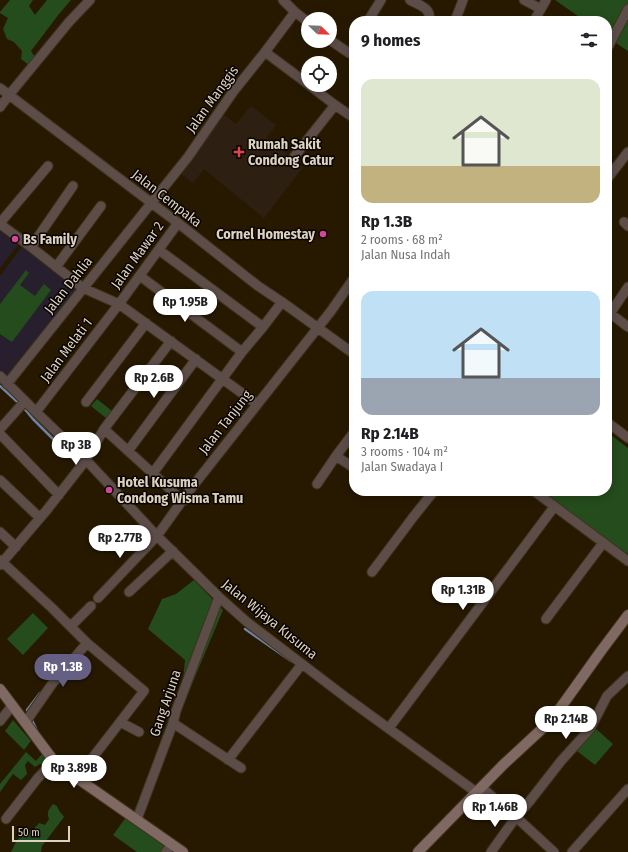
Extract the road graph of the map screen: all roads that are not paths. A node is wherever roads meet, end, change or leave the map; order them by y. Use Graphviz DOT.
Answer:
graph roads {
  1 [pos="90,0"];
  2 [pos="283,0"];
  3 [pos="381,0"];
  4 [pos="410,0"];
  5 [pos="463,0"];
  6 [pos="524,0"];
  7 [pos="546,0"];
  8 [pos="541,9"];
  9 [pos="628,9"];
  10 [pos="295,12"];
  11 [pos="371,16"];
  12 [pos="430,16"];
  13 [pos="457,16"];
  14 [pos="537,16"];
  15 [pos="301,17"];
  16 [pos="612,39"];
  17 [pos="337,45"];
  18 [pos="266,52"];
  19 [pos="349,53"];
  20 [pos="301,80"];
  21 [pos="0,88"];
  22 [pos="317,92"];
  23 [pos="9,95"];
  24 [pos="335,105"];
  25 [pos="0,107"];
  26 [pos="349,115"];
  27 [pos="628,152"];
  28 [pos="294,157"];
  29 [pos="48,166"];
  30 [pos="612,173"];
  31 [pos="73,186"];
  32 [pos="151,203"];
  33 [pos="101,206"];
  34 [pos="178,223"];
  35 [pos="0,224"];
  36 [pos="31,246"];
  37 [pos="159,250"];
  38 [pos="56,266"];
  39 [pos="140,276"];
  40 [pos="349,285"];
  41 [pos="628,287"];
  42 [pos="83,288"];
  43 [pos="282,302"];
  44 [pos="119,304"];
  45 [pos="612,309"];
  46 [pos="612,317"];
  47 [pos="146,323"];
  48 [pos="263,327"];
  49 [pos="628,327"];
  50 [pos="318,328"];
  51 [pos="171,341"];
  52 [pos="349,350"];
  53 [pos="242,352"];
  54 [pos="196,359"];
  55 [pos="0,376"];
  56 [pos="223,379"];
  57 [pos="7,384"];
  58 [pos="86,402"];
  59 [pos="23,403"];
  60 [pos="257,404"];
  61 [pos="36,412"];
  62 [pos="612,426"];
  63 [pos="0,429"];
  64 [pos="104,429"];
  65 [pos="0,434"];
  66 [pos="628,438"];
  67 [pos="349,439"];
  68 [pos="128,451"];
  69 [pos="336,456"];
  70 [pos="86,460"];
  71 [pos="349,465"];
  72 [pos="153,473"];
  73 [pos="0,480"];
  74 [pos="317,484"];
  75 [pos="59,495"];
  76 [pos="430,496"];
  77 [pos="540,496"];
  78 [pos="183,501"];
  79 [pos="554,507"];
  80 [pos="40,518"];
  81 [pos="0,532"];
  82 [pos="157,536"];
  83 [pos="603,543"];
  84 [pos="16,547"];
  85 [pos="173,551"];
  86 [pos="628,561"];
  87 [pos="1,562"];
  88 [pos="372,572"];
  89 [pos="129,592"];
  90 [pos="219,597"];
  91 [pos="98,598"];
  92 [pos="91,606"];
  93 [pos="628,616"];
  94 [pos="546,619"];
  95 [pos="71,626"];
  96 [pos="87,643"];
  97 [pos="302,664"];
  98 [pos="628,676"];
  99 [pos="0,689"];
  100 [pos="12,706"];
  101 [pos="0,721"];
  102 [pos="120,722"];
  103 [pos="25,723"];
  104 [pos="173,723"];
  105 [pos="389,728"];
  106 [pos="138,732"];
  107 [pos="54,760"];
  108 [pos="228,760"];
  109 [pos="241,768"];
  110 [pos="77,778"];
  111 [pos="478,790"];
  112 [pos="626,796"];
  113 [pos="516,817"];
  114 [pos="136,819"];
  115 [pos="2,821"];
  116 [pos="169,848"];
  117 [pos="183,852"];
  118 [pos="418,852"];
  119 [pos="491,852"];
  120 [pos="554,852"];
  121 [pos="572,852"];
  1 -- 23 [label="street"];
  2 -- 10 [label="street"];
  3 -- 11 [label="street"];
  4 -- 12 [label="street"];
  5 -- 13 [label="street"];
  6 -- 8 [label="street"];
  7 -- 8 [label="street"];
  8 -- 14 [label="street"];
  9 -- 16 [label="street"];
  10 -- 15 [label="street"];
  10 -- 18 [label="street, Jalan Manggis"];
  17 -- 19 [label="street"];
  18 -- 20 [label="street"];
  18 -- 32 [label="street, Jalan Manggis"];
  21 -- 23 [label="street, Jalan Cempaka"];
  22 -- 24 [label="street"];
  23 -- 25 [label="street"];
  23 -- 32 [label="street, Jalan Cempaka"];
  24 -- 26 [label="street"];
  24 -- 28 [label="street"];
  27 -- 30 [label="street"];
  29 -- 35 [label="street"];
  31 -- 36 [label="street"];
  32 -- 34 [label="street, Jalan Cempaka"];
  32 -- 42 [label="street, Jalan Dahlia"];
  33 -- 38 [label="street"];
  34 -- 37 [label="street, Jalan Mawar 2"];
  34 -- 43 [label="street, Jalan Cempaka"];
  35 -- 36 [label="street"];
  36 -- 38 [label="street"];
  37 -- 39 [label="street, Jalan Mawar 2"];
  37 -- 48 [label="street"];
  38 -- 42 [label="street"];
  39 -- 44 [label="street, Jalan Mawar 2"];
  39 -- 53 [label="street"];
  40 -- 50 [label="street, Jalan Tanjung"];
  41 -- 45 [label="street"];
  42 -- 44 [label="street"];
  42 -- 57 [label="street, Jalan Dahlia"];
  43 -- 48 [label="street"];
  43 -- 50 [label="street, Jalan Cempaka"];
  44 -- 47 [label="street"];
  44 -- 61 [label="street, Jalan Melati 1"];
  46 -- 49 [label="street"];
  47 -- 51 [label="street"];
  47 -- 58 [label="street"];
  48 -- 53 [label="street"];
  50 -- 52 [label="street, Jalan Cempaka"];
  50 -- 60 [label="street, Jalan Tanjung"];
  51 -- 54 [label="street"];
  51 -- 64 [label="street"];
  53 -- 56 [label="street"];
  54 -- 56 [label="street"];
  54 -- 68 [label="street"];
  55 -- 57 [label="street, Jalan Wijaya Kusuma"];
  56 -- 60 [label="street"];
  56 -- 72 [label="street"];
  57 -- 59 [label="street, Jalan Wijaya Kusuma"];
  59 -- 61 [label="street, Jalan Wijaya Kusuma"];
  59 -- 63 [label="street"];
  60 -- 78 [label="street, Jalan Tanjung"];
  61 -- 70 [label="street, Jalan Wijaya Kusuma"];
  62 -- 66 [label="street"];
  64 -- 68 [label="street"];
  64 -- 70 [label="street"];
  65 -- 75 [label="street"];
  67 -- 69 [label="street"];
  68 -- 72 [label="street"];
  69 -- 71 [label="street"];
  69 -- 74 [label="street"];
  70 -- 75 [label="street"];
  70 -- 82 [label="street, Jalan Wijaya Kusuma"];
  72 -- 78 [label="street"];
  73 -- 80 [label="street"];
  75 -- 80 [label="street"];
  76 -- 88 [label="street"];
  77 -- 79 [label="street"];
  78 -- 82 [label="street, Jalan Tanjung"];
  79 -- 83 [label="street"];
  79 -- 105 [label="street"];
  80 -- 84 [label="street"];
  81 -- 84 [label="street"];
  82 -- 85 [label="street, Jalan Wijaya Kusuma"];
  82 -- 91 [label="street, Jalan Tanjung"];
  83 -- 86 [label="street"];
  83 -- 94 [label="street"];
  84 -- 87 [label="street"];
  85 -- 89 [label="street"];
  85 -- 90 [label="street, Jalan Wijaya Kusuma"];
  87 -- 95 [label="street"];
  90 -- 97 [label="street, Jalan Wijaya Kusuma"];
  90 -- 104 [label="street, Gang Arjuna"];
  92 -- 95 [label="street"];
  93 -- 111 [label="street"];
  95 -- 96 [label="street"];
  96 -- 102 [label="street"];
  96 -- 103 [label="street"];
  97 -- 105 [label="street, Jalan Wijaya Kusuma"];
  97 -- 108 [label="street"];
  98 -- 113 [label="street"];
  99 -- 100 [label="street"];
  100 -- 101 [label="street"];
  100 -- 103 [label="street"];
  102 -- 106 [label="street"];
  102 -- 110 [label="street"];
  103 -- 107 [label="street"];
  104 -- 108 [label="street"];
  104 -- 114 [label="street, Gang Arjuna"];
  105 -- 111 [label="street, Jalan Wijaya Kusuma"];
  107 -- 110 [label="street"];
  107 -- 115 [label="street"];
  108 -- 109 [label="street"];
  110 -- 114 [label="street"];
  111 -- 113 [label="street, Jalan Wijaya Kusuma"];
  111 -- 118 [label="street"];
  112 -- 121 [label="street"];
  113 -- 119 [label="street"];
  113 -- 120 [label="street, Jalan Wijaya Kusuma"];
  114 -- 116 [label="street"];
  116 -- 117 [label="street"];
}
